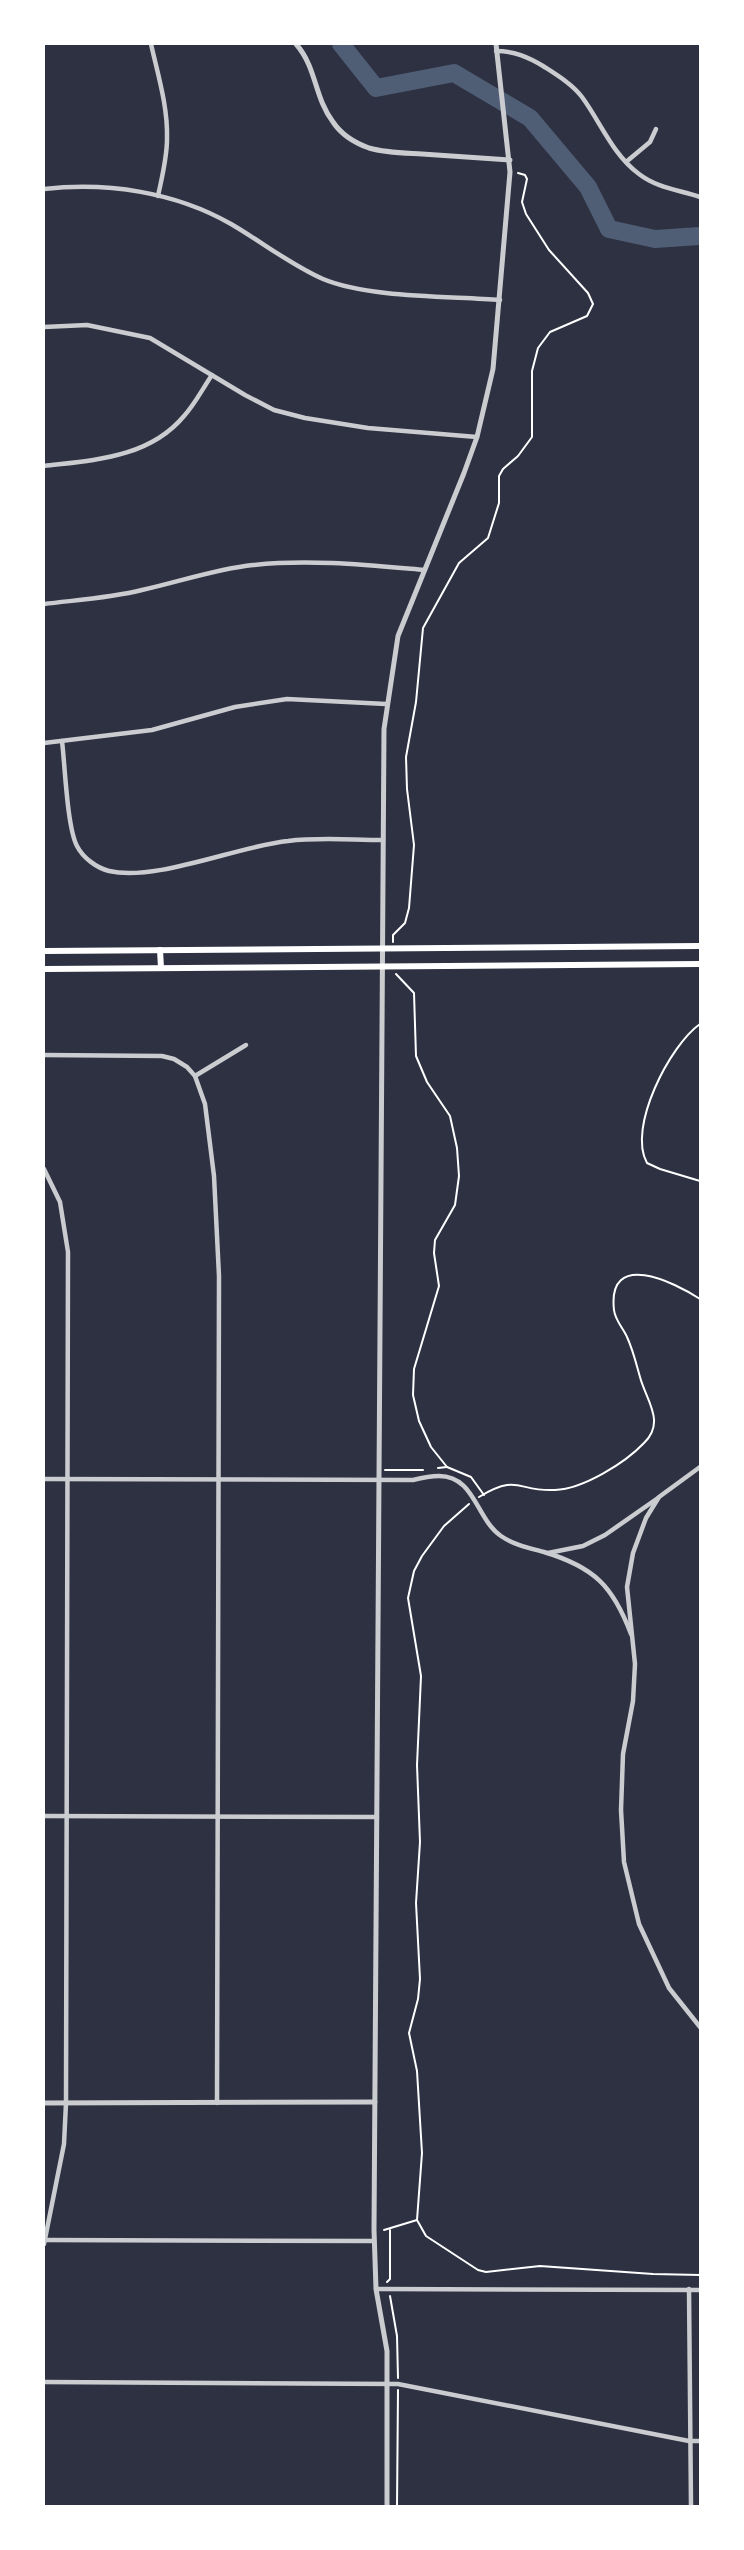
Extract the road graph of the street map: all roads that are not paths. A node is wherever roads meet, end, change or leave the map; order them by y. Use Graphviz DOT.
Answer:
graph roads {
  1 [pos="151,44"];
  2 [pos="296,44"];
  3 [pos="496,44"];
  4 [pos="496,51"];
  5 [pos="656,129"];
  6 [pos="510,160"];
  7 [pos="626,162"];
  8 [pos="44,189"];
  9 [pos="158,196"];
  10 [pos="700,196"];
  11 [pos="500,300"];
  12 [pos="44,327"];
  13 [pos="212,375"];
  14 [pos="477,437"];
  15 [pos="44,466"];
  16 [pos="424,570"];
  17 [pos="44,604"];
  18 [pos="386,704"];
  19 [pos="62,741"];
  20 [pos="44,743"];
  21 [pos="383,840"];
  22 [pos="700,946"];
  23 [pos="382,949"];
  24 [pos="160,950"];
  25 [pos="44,951"];
  26 [pos="700,964"];
  27 [pos="382,965"];
  28 [pos="161,968"];
  29 [pos="44,969"];
  30 [pos="246,1045"];
  31 [pos="44,1055"];
  32 [pos="196,1076"];
  33 [pos="44,1168"];
  34 [pos="700,1467"];
  35 [pos="44,1480"];
  36 [pos="67,1480"];
  37 [pos="219,1480"];
  38 [pos="378,1480"];
  39 [pos="659,1497"];
  40 [pos="546,1553"];
  41 [pos="630,1634"];
  42 [pos="44,1816"];
  43 [pos="66,1816"];
  44 [pos="217,1817"];
  45 [pos="377,1817"];
  46 [pos="700,2027"];
  47 [pos="44,2102"];
  48 [pos="66,2102"];
  49 [pos="375,2102"];
  50 [pos="217,2103"];
  51 [pos="374,2241"];
  52 [pos="44,2242"];
  53 [pos="376,2289"];
  54 [pos="689,2290"];
  55 [pos="700,2290"];
  56 [pos="44,2382"];
  57 [pos="387,2383"];
  58 [pos="689,2440"];
  59 [pos="700,2441"];
  60 [pos="387,2506"];
  61 [pos="691,2506"];
  1 -- 9 [label="street"];
  2 -- 6 [label="street"];
  3 -- 4 [label="street"];
  4 -- 6 [label="street"];
  4 -- 7 [label="street"];
  5 -- 7 [label="street"];
  6 -- 11 [label="street"];
  7 -- 10 [label="street"];
  8 -- 9 [label="street"];
  9 -- 11 [label="street"];
  11 -- 14 [label="street"];
  12 -- 13 [label="street"];
  13 -- 14 [label="street"];
  13 -- 15 [label="street"];
  14 -- 16 [label="street"];
  16 -- 17 [label="street"];
  16 -- 18 [label="street"];
  18 -- 19 [label="street"];
  18 -- 21 [label="street"];
  19 -- 20 [label="street"];
  19 -- 21 [label="street"];
  21 -- 23 [label="street"];
  22 -- 23 [label="main road"];
  23 -- 24 [label="main road"];
  23 -- 27 [label="street"];
  24 -- 25 [label="main road"];
  24 -- 28 [label="main road"];
  26 -- 27 [label="main road"];
  27 -- 28 [label="main road"];
  27 -- 38 [label="street"];
  28 -- 29 [label="main road"];
  30 -- 32 [label="street"];
  31 -- 32 [label="street"];
  32 -- 37 [label="street"];
  33 -- 36 [label="street"];
  34 -- 39 [label="street"];
  35 -- 36 [label="street"];
  36 -- 37 [label="street"];
  36 -- 43 [label="street"];
  37 -- 38 [label="street"];
  37 -- 44 [label="street"];
  38 -- 40 [label="street"];
  38 -- 45 [label="street"];
  39 -- 40 [label="street"];
  39 -- 41 [label="street"];
  40 -- 41 [label="street"];
  41 -- 46 [label="street"];
  42 -- 43 [label="street"];
  43 -- 44 [label="street"];
  43 -- 48 [label="street"];
  44 -- 45 [label="street"];
  44 -- 50 [label="street"];
  45 -- 49 [label="street"];
  47 -- 48 [label="street"];
  48 -- 50 [label="street"];
  48 -- 52 [label="street"];
  49 -- 50 [label="street"];
  49 -- 51 [label="street"];
  51 -- 52 [label="street"];
  51 -- 53 [label="street"];
  53 -- 54 [label="street"];
  53 -- 57 [label="street"];
  54 -- 55 [label="street"];
  54 -- 58 [label="street"];
  56 -- 57 [label="street"];
  57 -- 58 [label="street"];
  57 -- 60 [label="street"];
  58 -- 59 [label="street"];
  58 -- 61 [label="street"];
}
